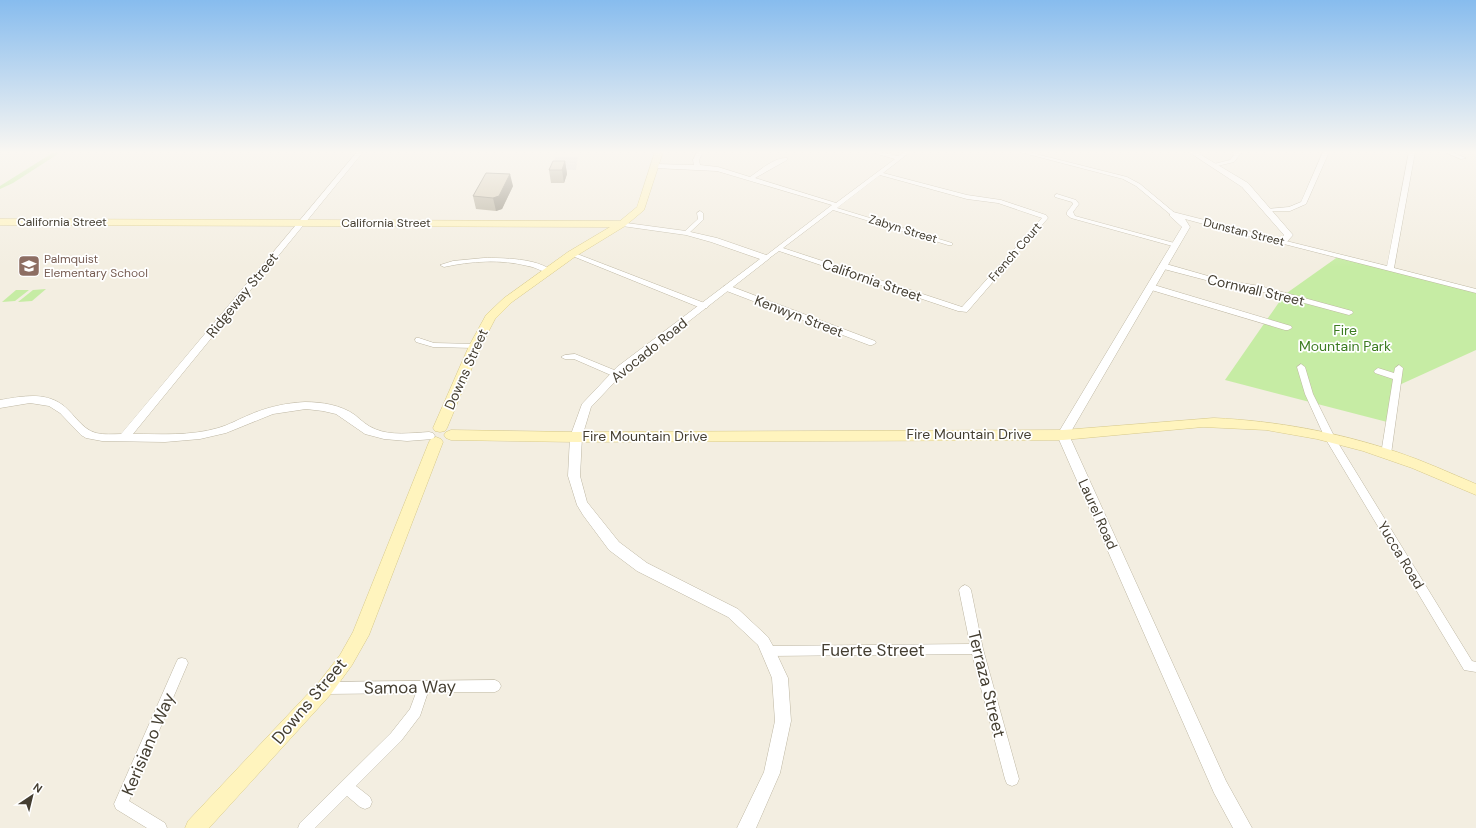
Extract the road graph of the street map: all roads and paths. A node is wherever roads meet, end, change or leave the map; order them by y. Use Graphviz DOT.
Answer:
graph roads {
  1 [pos="327,191"];
  2 [pos="647,191"];
  3 [pos="785,191"];
  4 [pos="855,191"];
  5 [pos="943,191"];
  6 [pos="1145,191"];
  7 [pos="1249,191"];
  8 [pos="1309,191"];
  9 [pos="1405,191"];
  10 [pos="1056,196"];
  11 [pos="834,207"];
  12 [pos="1268,210"];
  13 [pos="700,213"];
  14 [pos="1173,214"];
  15 [pos="0,222"];
  16 [pos="301,222"];
  17 [pos="622,224"];
  18 [pos="686,233"];
  19 [pos="1282,242"];
  20 [pos="950,244"];
  21 [pos="1176,245"];
  22 [pos="779,249"];
  23 [pos="572,254"];
  24 [pos="766,258"];
  25 [pos="444,265"];
  26 [pos="1163,266"];
  27 [pos="1390,269"];
  28 [pos="548,271"];
  29 [pos="1151,287"];
  30 [pos="727,288"];
  31 [pos="1476,291"];
  32 [pos="704,306"];
  33 [pos="964,310"];
  34 [pos="1349,313"];
  35 [pos="1288,328"];
  36 [pos="419,340"];
  37 [pos="872,344"];
  38 [pos="475,346"];
  39 [pos="565,357"];
  40 [pos="1301,367"];
  41 [pos="1378,371"];
  42 [pos="616,374"];
  43 [pos="0,404"];
  44 [pos="439,435"];
  45 [pos="1063,435"];
  46 [pos="576,437"];
  47 [pos="124,438"];
  48 [pos="1330,438"];
  49 [pos="1386,454"];
  50 [pos="1476,490"];
  51 [pos="965,590"];
  52 [pos="977,649"];
  53 [pos="768,651"];
  54 [pos="182,663"];
  55 [pos="1476,667"];
  56 [pos="495,686"];
  57 [pos="424,687"];
  58 [pos="325,688"];
  59 [pos="1012,779"];
  60 [pos="346,787"];
  61 [pos="365,802"];
  62 [pos="160,828"];
  63 [pos="195,828"];
  64 [pos="305,828"];
  65 [pos="746,828"];
  66 [pos="1243,828"];
  1 -- 16 [label="street, Ridgeway Street"];
  2 -- 17 [label="main road, Downs Street"];
  3 -- 11 [label="street, Zabyn Street"];
  4 -- 11 [label="street, Avocado Road"];
  5 -- 33 [label="street, French Court"];
  6 -- 14 [label="street, Dunstan Street"];
  7 -- 12 [label="street"];
  8 -- 12 [label="street"];
  9 -- 27 [label="street"];
  10 -- 21 [label="street"];
  11 -- 20 [label="street, Zabyn Street"];
  11 -- 22 [label="street, Avocado Road"];
  12 -- 19 [label="street"];
  13 -- 18 [label="street"];
  14 -- 19 [label="street, Dunstan Street"];
  14 -- 21 [label="street"];
  15 -- 16 [label="main road, California Street"];
  16 -- 17 [label="main road, California Street"];
  16 -- 47 [label="street, Ridgeway Street"];
  17 -- 18 [label="street, California Street"];
  17 -- 23 [label="main road, Downs Street"];
  18 -- 24 [label="street, California Street"];
  19 -- 27 [label="street, Dunstan Street"];
  21 -- 26 [label="street"];
  22 -- 24 [label="street, Avocado Road"];
  22 -- 33 [label="street, California Street"];
  23 -- 28 [label="main road, Downs Street"];
  23 -- 32 [label="street"];
  24 -- 30 [label="street, Avocado Road"];
  25 -- 28 [label="street"];
  26 -- 29 [label="street"];
  26 -- 34 [label="street, Cornwall Street"];
  27 -- 31 [label="street, Dunstan Street"];
  28 -- 38 [label="main road, Downs Street"];
  29 -- 35 [label="street"];
  29 -- 45 [label="street"];
  30 -- 32 [label="street, Avocado Road"];
  30 -- 37 [label="street, Kenwyn Street"];
  32 -- 42 [label="street, Avocado Road"];
  36 -- 38 [label="street"];
  38 -- 44 [label="main road, Downs Street"];
  39 -- 42 [label="street"];
  40 -- 48 [label="street"];
  41 -- 49 [label="street"];
  42 -- 46 [label="street, Avocado Road"];
  43 -- 47 [label="street, Fire Mountain Drive"];
  44 -- 46 [label="main road, Fire Mountain Drive"];
  44 -- 47 [label="street, Fire Mountain Drive"];
  44 -- 58 [label="main road, Downs Street"];
  45 -- 46 [label="main road, Fire Mountain Drive"];
  45 -- 48 [label="main road, Fire Mountain Drive"];
  45 -- 66 [label="street, Laurel Road"];
  46 -- 53 [label="street, Avocado Road"];
  48 -- 49 [label="main road, Fire Mountain Drive"];
  48 -- 55 [label="street, Yucca Road"];
  49 -- 50 [label="main road, Fire Mountain Drive"];
  51 -- 52 [label="street, Terraza Street"];
  52 -- 53 [label="street, Fuerte Street"];
  52 -- 59 [label="street, Terraza Street"];
  53 -- 65 [label="street, Avocado Road"];
  54 -- 62 [label="street, Kerisiano Way"];
  56 -- 57 [label="street, Samoa Way"];
  57 -- 58 [label="street, Samoa Way"];
  57 -- 60 [label="street"];
  58 -- 63 [label="main road, Downs Street"];
  60 -- 61 [label="street"];
  60 -- 64 [label="street"];
}
